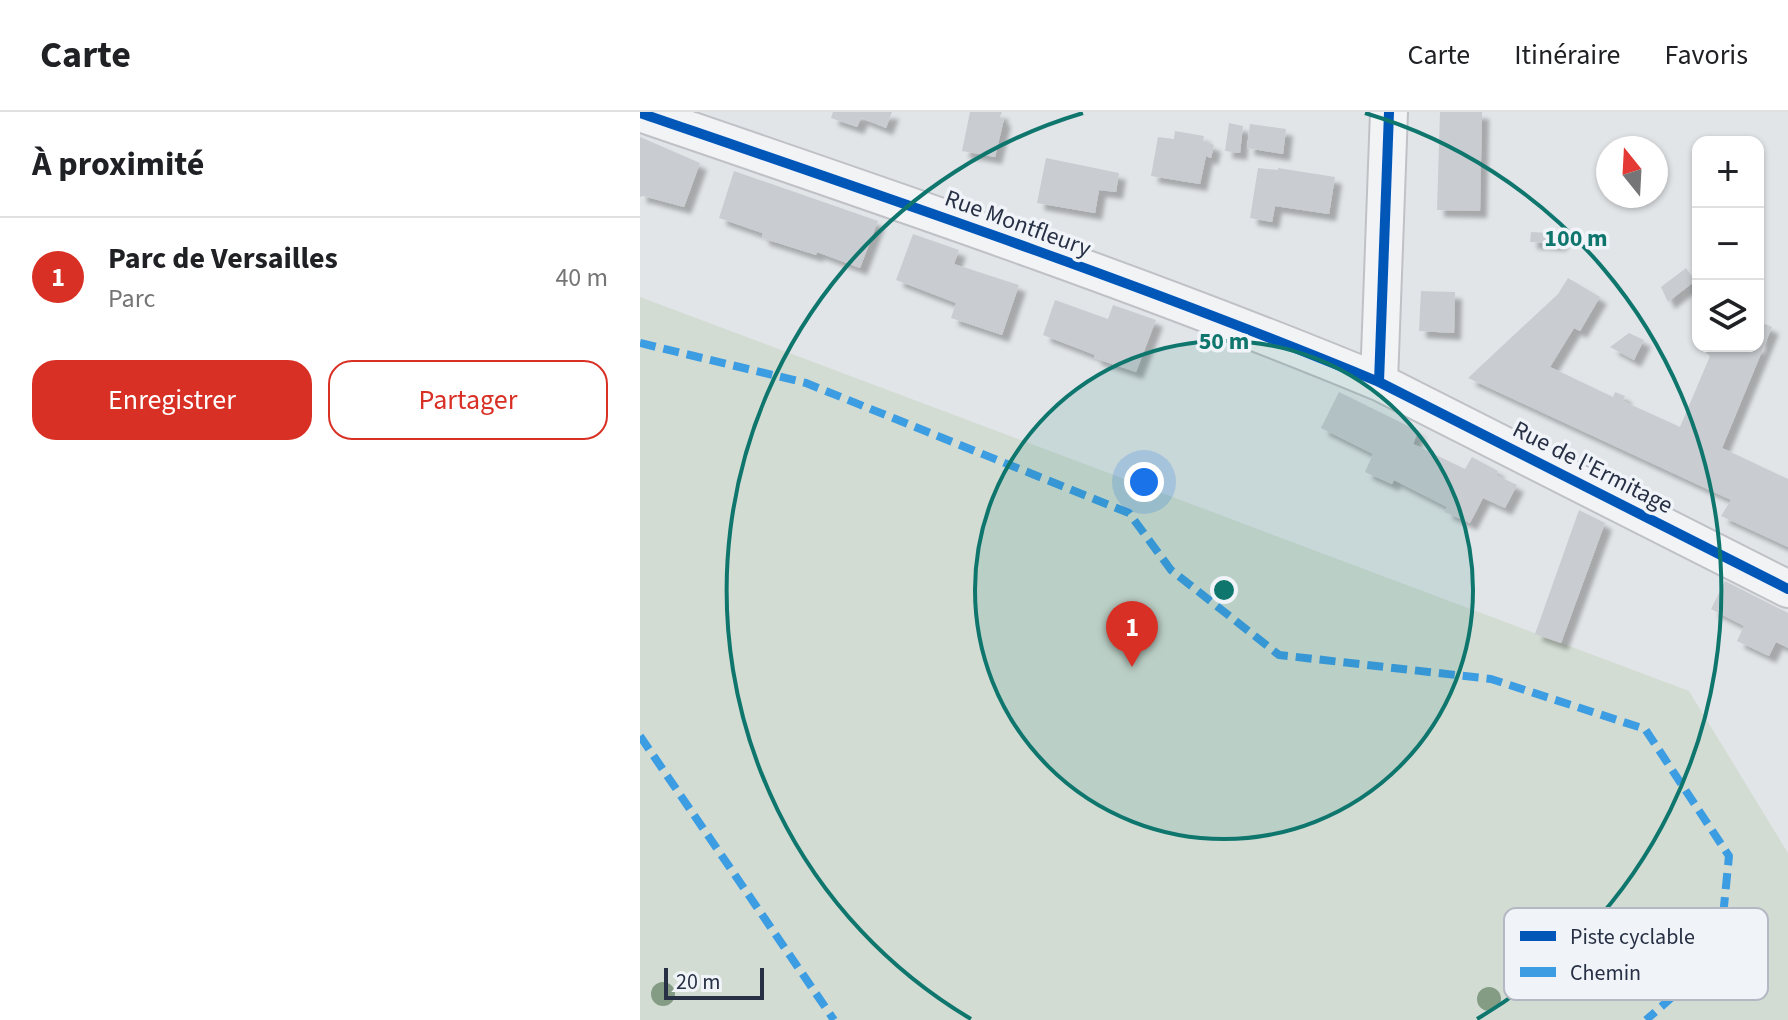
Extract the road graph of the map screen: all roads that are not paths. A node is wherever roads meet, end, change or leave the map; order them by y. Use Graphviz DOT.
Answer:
graph roads {
  1 [pos="1389,112"];
  2 [pos="640,113"];
  3 [pos="1379,382"];
  4 [pos="1788,589"];
  1 -- 3 [label="street"];
  2 -- 3 [label="street, Rue Montfleury"];
  3 -- 4 [label="street, Rue de l'Ermitage"];
}
